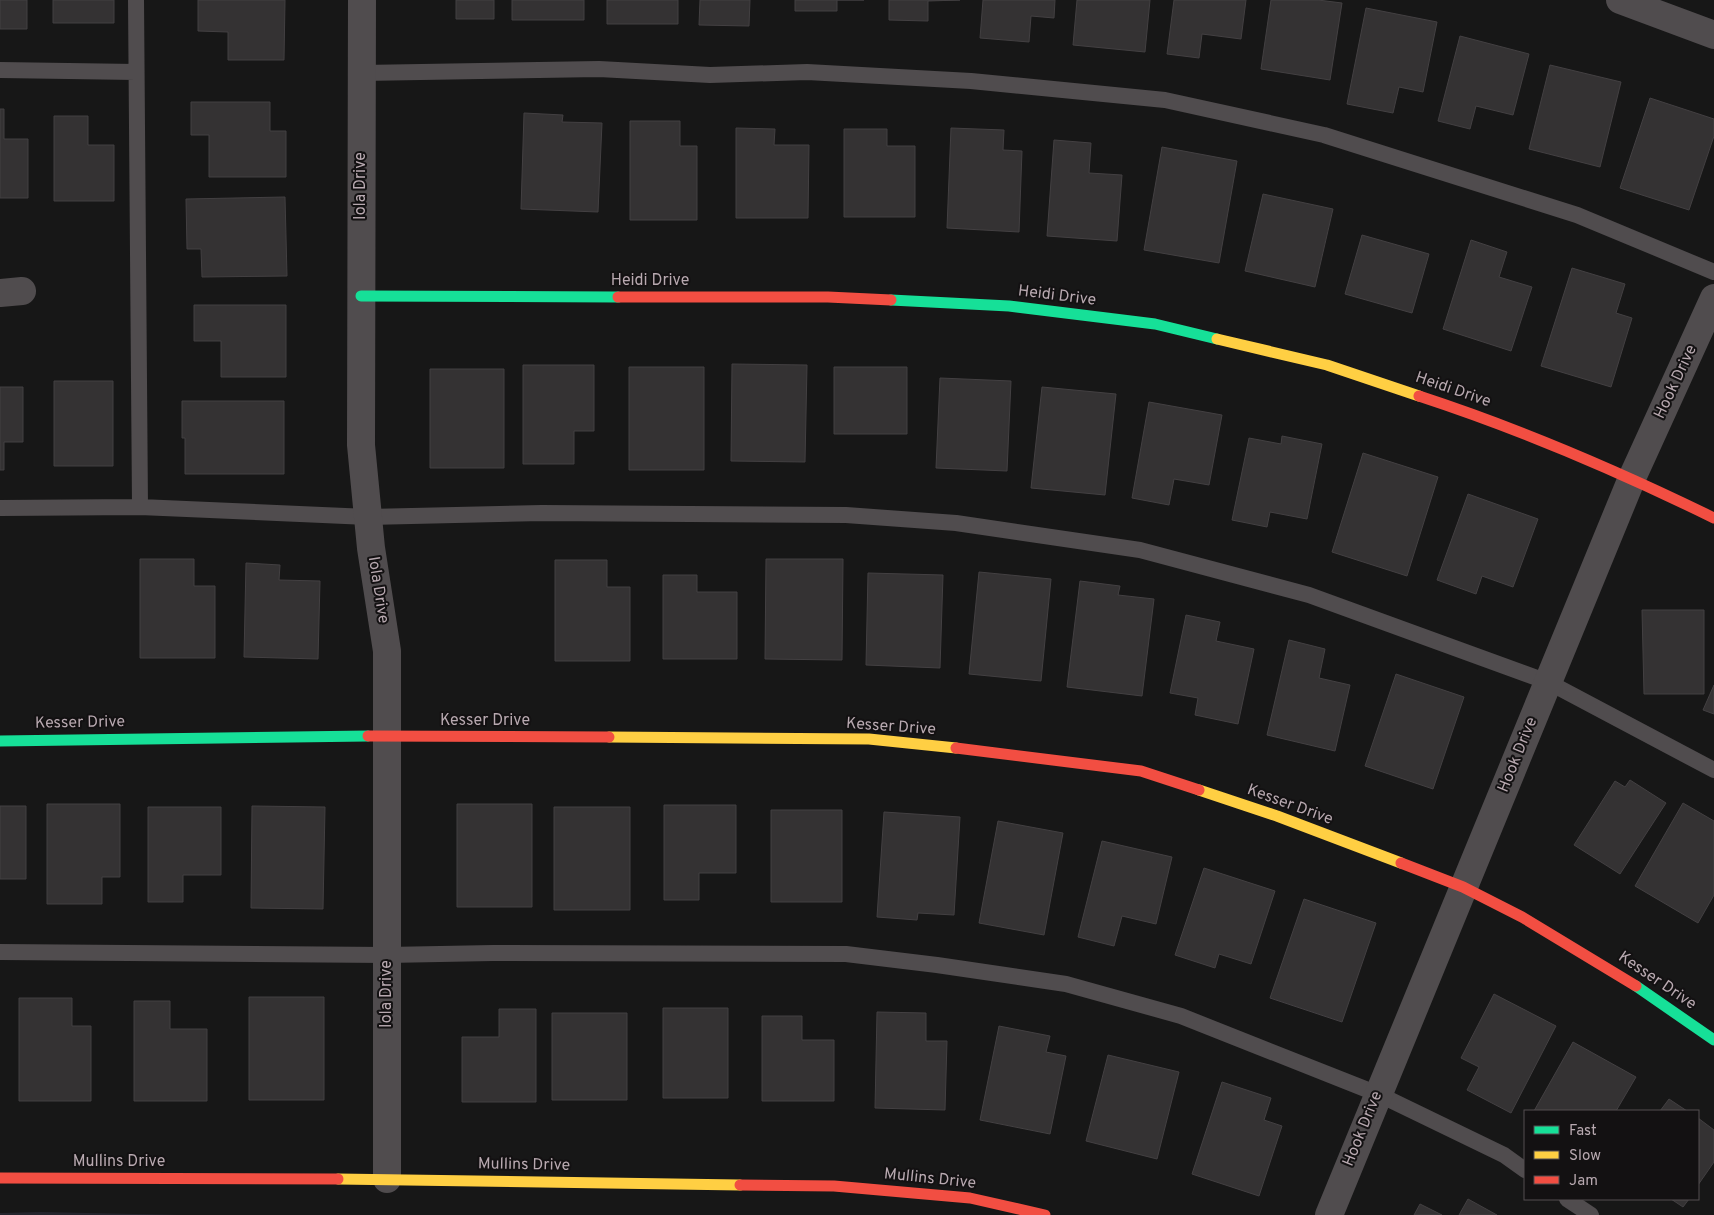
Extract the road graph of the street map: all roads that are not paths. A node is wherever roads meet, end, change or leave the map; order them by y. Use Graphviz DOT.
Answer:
graph roads {
  1 [pos="136,0"];
  2 [pos="362,0"];
  3 [pos="1620,0"];
  4 [pos="1714,35"];
  5 [pos="0,70"];
  6 [pos="136,72"];
  7 [pos="362,73"];
  8 [pos="1714,272"];
  9 [pos="361,296"];
  10 [pos="1714,298"];
  11 [pos="1632,478"];
  12 [pos="140,506"];
  13 [pos="0,508"];
  14 [pos="368,517"];
  15 [pos="1714,518"];
  16 [pos="1548,682"];
  17 [pos="387,736"];
  18 [pos="0,741"];
  19 [pos="1714,770"];
  20 [pos="1463,887"];
  21 [pos="0,952"];
  22 [pos="387,955"];
  23 [pos="1714,1040"];
  24 [pos="1378,1094"];
  25 [pos="1524,1169"];
  26 [pos="0,1178"];
  27 [pos="387,1179"];
  28 [pos="1568,1200"];
  29 [pos="1045,1215"];
  30 [pos="1328,1215"];
  31 [pos="1591,1215"];
  1 -- 6 [label="lane"];
  2 -- 7 [label="street, Iola Drive"];
  3 -- 4 [label="street"];
  5 -- 6 [label="lane"];
  6 -- 12 [label="lane"];
  7 -- 8 [label="lane"];
  7 -- 9 [label="street, Iola Drive"];
  9 -- 11 [label="street, Heidi Drive"];
  9 -- 14 [label="street, Iola Drive"];
  10 -- 11 [label="street, Hook Drive"];
  11 -- 15 [label="street, Heidi Drive"];
  11 -- 16 [label="street, Hook Drive"];
  12 -- 13 [label="lane"];
  12 -- 14 [label="lane"];
  14 -- 16 [label="lane"];
  14 -- 17 [label="street, Iola Drive"];
  16 -- 19 [label="lane"];
  16 -- 20 [label="street, Hook Drive"];
  17 -- 18 [label="street, Kesser Drive"];
  17 -- 20 [label="street, Kesser Drive"];
  17 -- 22 [label="street, Iola Drive"];
  20 -- 23 [label="street, Kesser Drive"];
  20 -- 24 [label="street, Hook Drive"];
  21 -- 22 [label="lane"];
  22 -- 24 [label="lane"];
  22 -- 27 [label="street, Iola Drive"];
  24 -- 25 [label="lane"];
  24 -- 30 [label="street, Hook Drive"];
  26 -- 27 [label="street, Mullins Drive"];
  27 -- 29 [label="street, Mullins Drive"];
  28 -- 31 [label="lane"];
}
